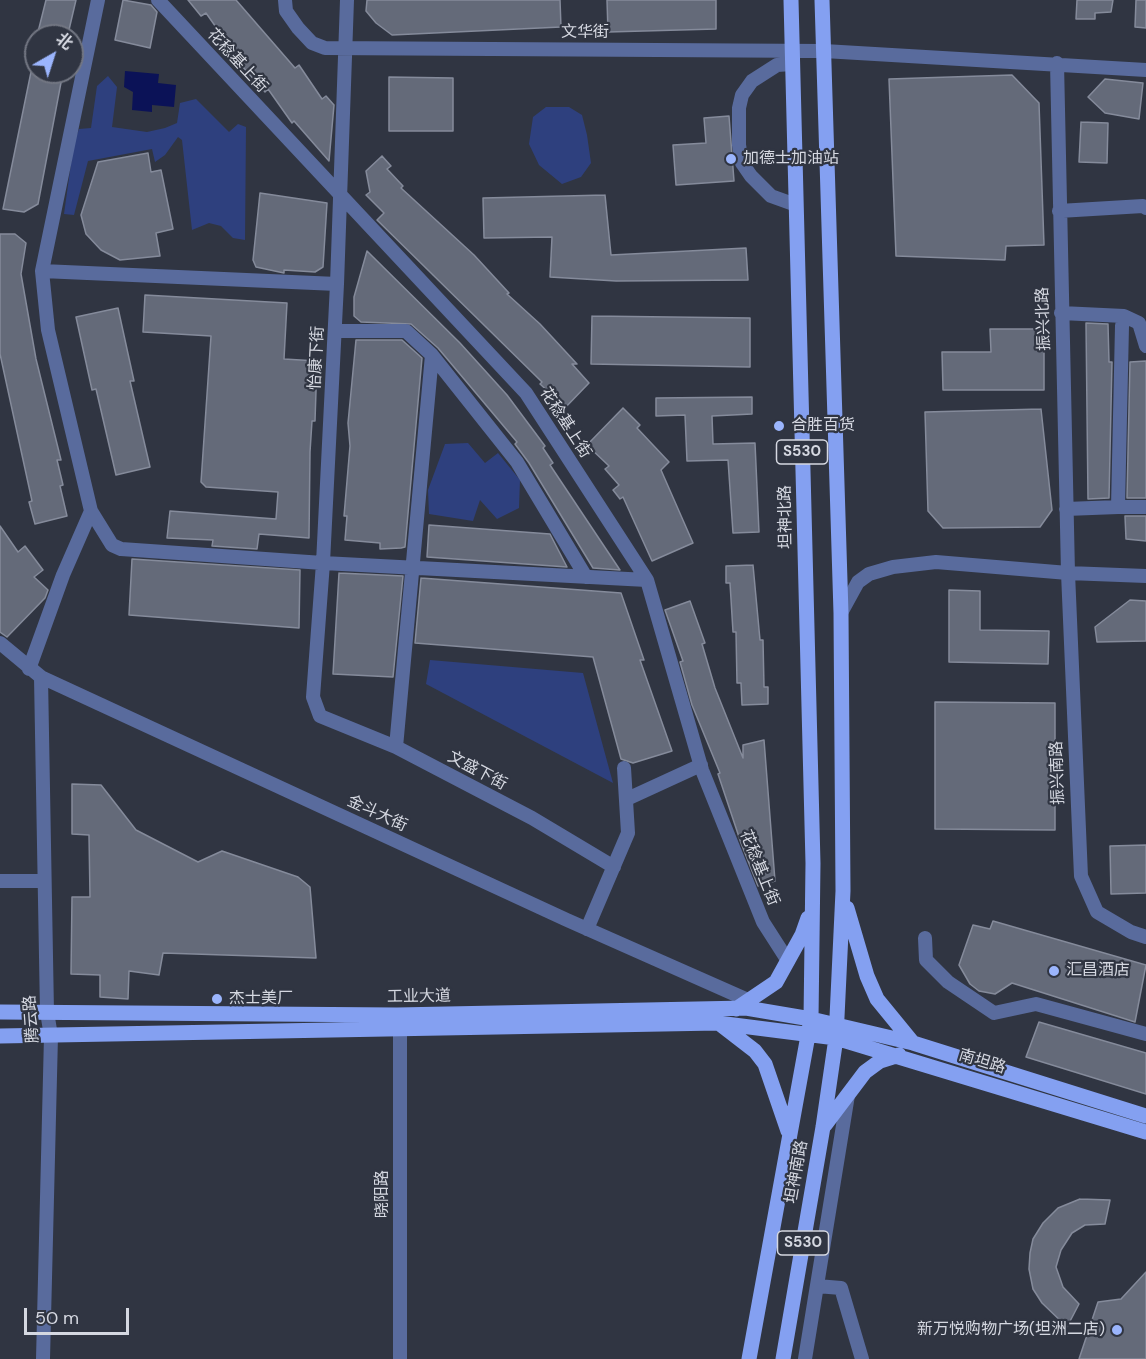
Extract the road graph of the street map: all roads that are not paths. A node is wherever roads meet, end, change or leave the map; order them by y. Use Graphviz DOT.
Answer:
graph roads {
  1 [pos="98,0"];
  2 [pos="158,0"];
  3 [pos="285,0"];
  4 [pos="347,0"];
  5 [pos="791,0"];
  6 [pos="822,0"];
  7 [pos="345,49"];
  8 [pos="824,51"];
  9 [pos="792,57"];
  10 [pos="1057,63"];
  11 [pos="1146,70"];
  12 [pos="341,198"];
  13 [pos="796,205"];
  14 [pos="1146,208"];
  15 [pos="1059,211"];
  16 [pos="42,272"];
  17 [pos="337,284"];
  18 [pos="1060,313"];
  19 [pos="1124,316"];
  20 [pos="335,331"];
  21 [pos="1146,346"];
  22 [pos="432,355"];
  23 [pos="1118,507"];
  24 [pos="1146,507"];
  25 [pos="1066,509"];
  26 [pos="91,510"];
  27 [pos="323,563"];
  28 [pos="412,568"];
  29 [pos="1068,573"];
  30 [pos="1146,576"];
  31 [pos="586,577"];
  32 [pos="647,580"];
  33 [pos="841,613"];
  34 [pos="0,643"];
  35 [pos="35,673"];
  36 [pos="320,716"];
  37 [pos="396,747"];
  38 [pos="701,765"];
  39 [pos="624,768"];
  40 [pos="627,799"];
  41 [pos="614,867"];
  42 [pos="0,881"];
  43 [pos="44,881"];
  44 [pos="843,891"];
  45 [pos="813,904"];
  46 [pos="588,929"];
  47 [pos="1146,937"];
  48 [pos="925,938"];
  49 [pos="788,961"];
  50 [pos="743,1005"];
  51 [pos="0,1012"];
  52 [pos="46,1012"];
  53 [pos="718,1023"];
  54 [pos="809,1026"];
  55 [pos="400,1030"];
  56 [pos="836,1032"];
  57 [pos="1146,1034"];
  58 [pos="0,1035"];
  59 [pos="51,1036"];
  60 [pos="913,1043"];
  61 [pos="899,1055"];
  62 [pos="849,1090"];
  63 [pos="1146,1116"];
  64 [pos="823,1127"];
  65 [pos="1146,1131"];
  66 [pos="789,1134"];
  67 [pos="817,1286"];
  68 [pos="43,1359"];
  69 [pos="400,1359"];
  70 [pos="749,1359"];
  71 [pos="783,1359"];
  72 [pos="805,1359"];
  73 [pos="862,1359"];
  1 -- 16 [label="street"];
  2 -- 12 [label="street, 花稔基上街"];
  3 -- 7 [label="street, 文华街"];
  4 -- 7 [label="street, 怡康下街"];
  5 -- 9 [label="main road, 坦神北路 / S530"];
  6 -- 8 [label="main road, S530"];
  7 -- 9 [label="street, 文华街"];
  7 -- 12 [label="street, 怡康下街"];
  8 -- 9 [label="street, 文华街"];
  8 -- 10 [label="street, 文华街"];
  8 -- 33 [label="main road, S530"];
  9 -- 13 [label="main road, 坦神北路 / S530"];
  9 -- 13 [label="street"];
  10 -- 11 [label="street, 文华街"];
  10 -- 15 [label="street, 振兴北路"];
  12 -- 17 [label="street, 怡康下街"];
  12 -- 32 [label="street, 花稔基上街"];
  13 -- 45 [label="main road, 坦神北路 / S530"];
  14 -- 15 [label="street"];
  15 -- 18 [label="street, 振兴北路"];
  16 -- 17 [label="street"];
  16 -- 26 [label="street"];
  17 -- 20 [label="street, 怡康下街"];
  18 -- 19 [label="street"];
  18 -- 25 [label="street, 振兴北路"];
  19 -- 21 [label="street"];
  19 -- 23 [label="street"];
  20 -- 22 [label="street"];
  20 -- 27 [label="street, 怡康下街"];
  22 -- 28 [label="street"];
  22 -- 31 [label="street"];
  23 -- 24 [label="street"];
  23 -- 25 [label="street"];
  25 -- 29 [label="street, 振兴北路"];
  26 -- 27 [label="street"];
  26 -- 35 [label="street"];
  27 -- 28 [label="street"];
  27 -- 36 [label="street, 怡康下街"];
  28 -- 31 [label="street"];
  28 -- 37 [label="street"];
  29 -- 30 [label="street"];
  29 -- 33 [label="street"];
  29 -- 47 [label="street, 振兴南路"];
  31 -- 32 [label="street"];
  32 -- 38 [label="street, 花稔基上街"];
  33 -- 44 [label="main road, S530"];
  34 -- 35 [label="street, 金斗大街"];
  35 -- 43 [label="street, 腾云路"];
  35 -- 46 [label="street, 金斗大街"];
  36 -- 37 [label="street, 文盛下街"];
  37 -- 41 [label="street, 文盛下街"];
  38 -- 40 [label="street"];
  38 -- 49 [label="street, 花稔基上街"];
  39 -- 40 [label="street"];
  40 -- 41 [label="street"];
  41 -- 46 [label="street"];
  42 -- 43 [label="street"];
  43 -- 52 [label="street, 腾云路"];
  44 -- 56 [label="main road, S530"];
  44 -- 60 [label="main road"];
  45 -- 49 [label="main road"];
  45 -- 54 [label="main road, 坦神北路 / S530"];
  46 -- 50 [label="street, 金斗大街"];
  48 -- 57 [label="street"];
  49 -- 50 [label="main road"];
  50 -- 52 [label="main road, 工业大道"];
  50 -- 54 [label="main road, 工业大道"];
  51 -- 52 [label="main road, 工业大道"];
  52 -- 59 [label="street, 腾云路"];
  53 -- 54 [label="main road, 工业大道"];
  53 -- 55 [label="main road, 工业大道"];
  53 -- 66 [label="main road"];
  54 -- 56 [label="main road, 南坦路"];
  54 -- 66 [label="main road, 坦神南路 / S530"];
  55 -- 59 [label="main road, 工业大道"];
  55 -- 69 [label="street, 晓阳路"];
  56 -- 60 [label="main road, 南坦路"];
  56 -- 61 [label="main road, 南坦路"];
  56 -- 64 [label="main road, 坦神南路 / S530"];
  58 -- 59 [label="main road, 工业大道"];
  59 -- 68 [label="street, 腾云路"];
  60 -- 63 [label="main road, 南坦路"];
  61 -- 62 [label="main road"];
  61 -- 65 [label="main road, 南坦路"];
  62 -- 64 [label="main road"];
  62 -- 67 [label="street"];
  64 -- 71 [label="main road, 坦神南路 / S530"];
  66 -- 70 [label="main road, 坦神南路 / S530"];
  67 -- 72 [label="street"];
  67 -- 73 [label="street"];
}
